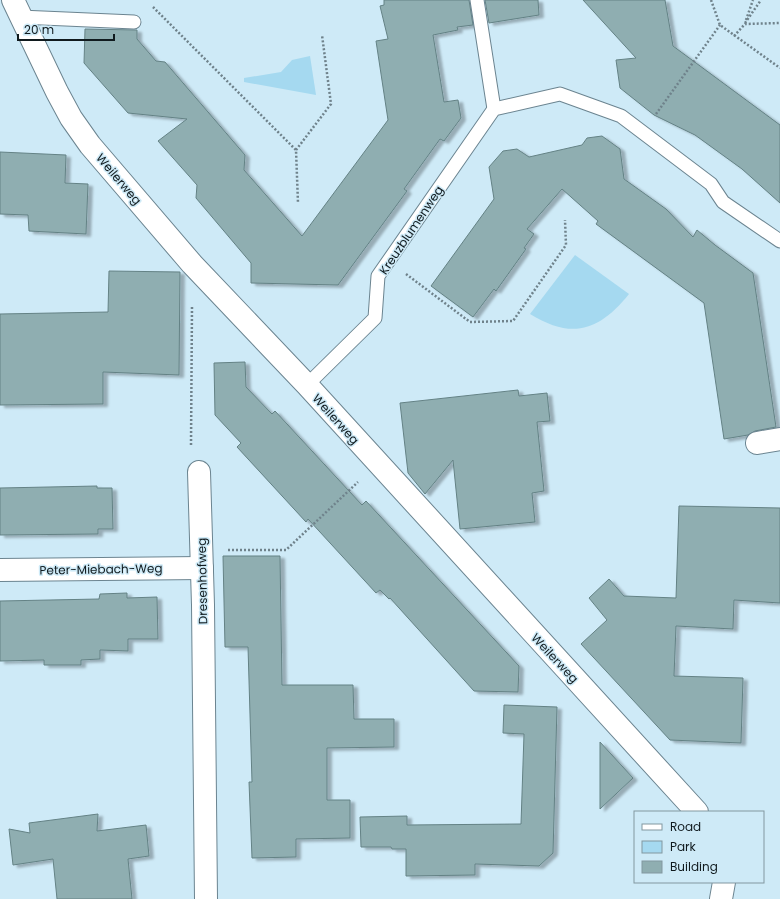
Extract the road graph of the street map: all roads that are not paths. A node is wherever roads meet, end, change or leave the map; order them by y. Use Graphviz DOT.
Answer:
graph roads {
  1 [pos="477,0"];
  2 [pos="16,8"];
  3 [pos="134,22"];
  4 [pos="494,109"];
  5 [pos="780,241"];
  6 [pos="307,385"];
  7 [pos="780,439"];
  8 [pos="757,443"];
  9 [pos="199,472"];
  10 [pos="202,559"];
  11 [pos="0,570"];
  12 [pos="696,811"];
  13 [pos="724,883"];
  14 [pos="206,899"];
  15 [pos="721,899"];
  1 -- 4 [label="lane"];
  2 -- 3 [label="lane"];
  2 -- 6 [label="street, Weilerweg"];
  4 -- 5 [label="lane"];
  4 -- 6 [label="lane, Kreuzblumenweg"];
  6 -- 12 [label="street, Weilerweg"];
  7 -- 8 [label="street"];
  9 -- 10 [label="street, Dresenhofweg"];
  10 -- 11 [label="street, Peter-Miebach-Weg"];
  10 -- 14 [label="street, Dresenhofweg"];
  13 -- 15 [label="street"];
}
